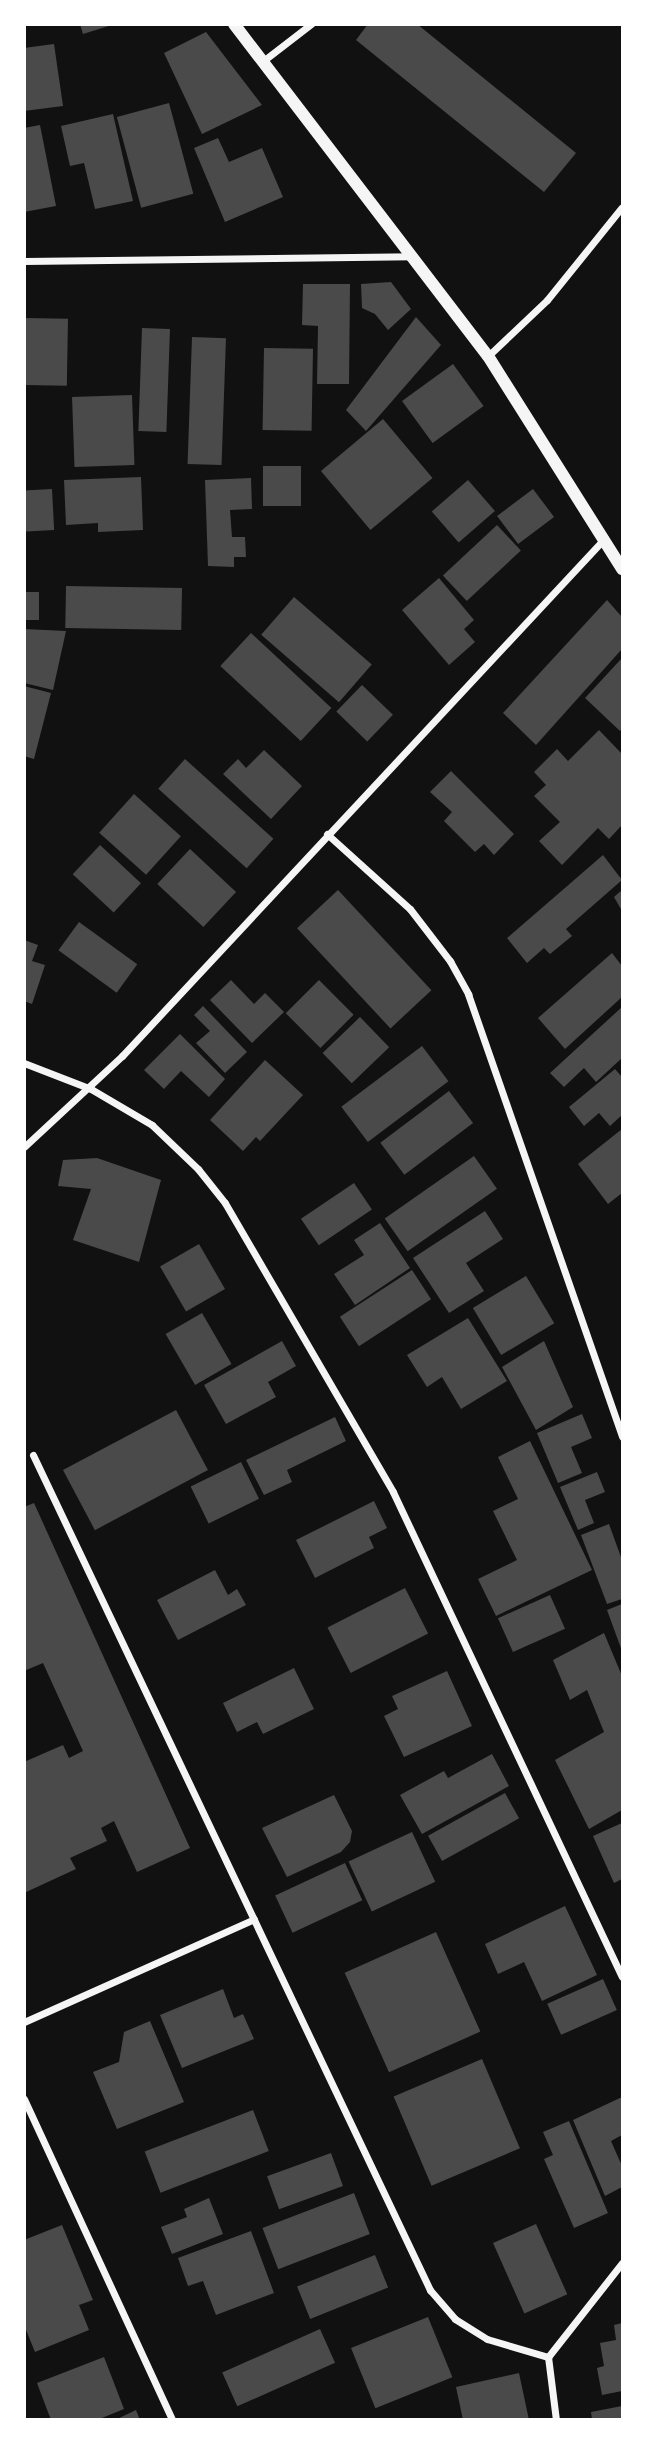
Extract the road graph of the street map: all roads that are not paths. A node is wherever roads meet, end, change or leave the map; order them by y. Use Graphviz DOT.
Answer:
graph roads {
  1 [pos="234,24"];
  2 [pos="311,24"];
  3 [pos="263,61"];
  4 [pos="622,207"];
  5 [pos="413,256"];
  6 [pos="24,261"];
  7 [pos="488,356"];
  8 [pos="606,538"];
  9 [pos="622,569"];
  10 [pos="327,834"];
  11 [pos="24,1063"];
  12 [pos="91,1089"];
  13 [pos="24,1147"];
  14 [pos="622,1437"];
  15 [pos="33,1455"];
  16 [pos="254,1919"];
  17 [pos="622,1977"];
  18 [pos="24,2022"];
  19 [pos="24,2099"];
  20 [pos="622,2263"];
  21 [pos="548,2357"];
  22 [pos="173,2420"];
  23 [pos="556,2420"];
  1 -- 3 [label="street"];
  2 -- 3 [label="street"];
  3 -- 5 [label="street"];
  4 -- 7 [label="street"];
  5 -- 6 [label="street"];
  5 -- 7 [label="street"];
  7 -- 8 [label="street"];
  8 -- 9 [label="street"];
  8 -- 10 [label="street"];
  10 -- 12 [label="street"];
  10 -- 14 [label="street"];
  11 -- 12 [label="street"];
  12 -- 13 [label="street"];
  12 -- 17 [label="street"];
  15 -- 16 [label="street"];
  16 -- 18 [label="street"];
  16 -- 21 [label="street"];
  19 -- 22 [label="street"];
  20 -- 21 [label="street"];
  21 -- 23 [label="street"];
}
